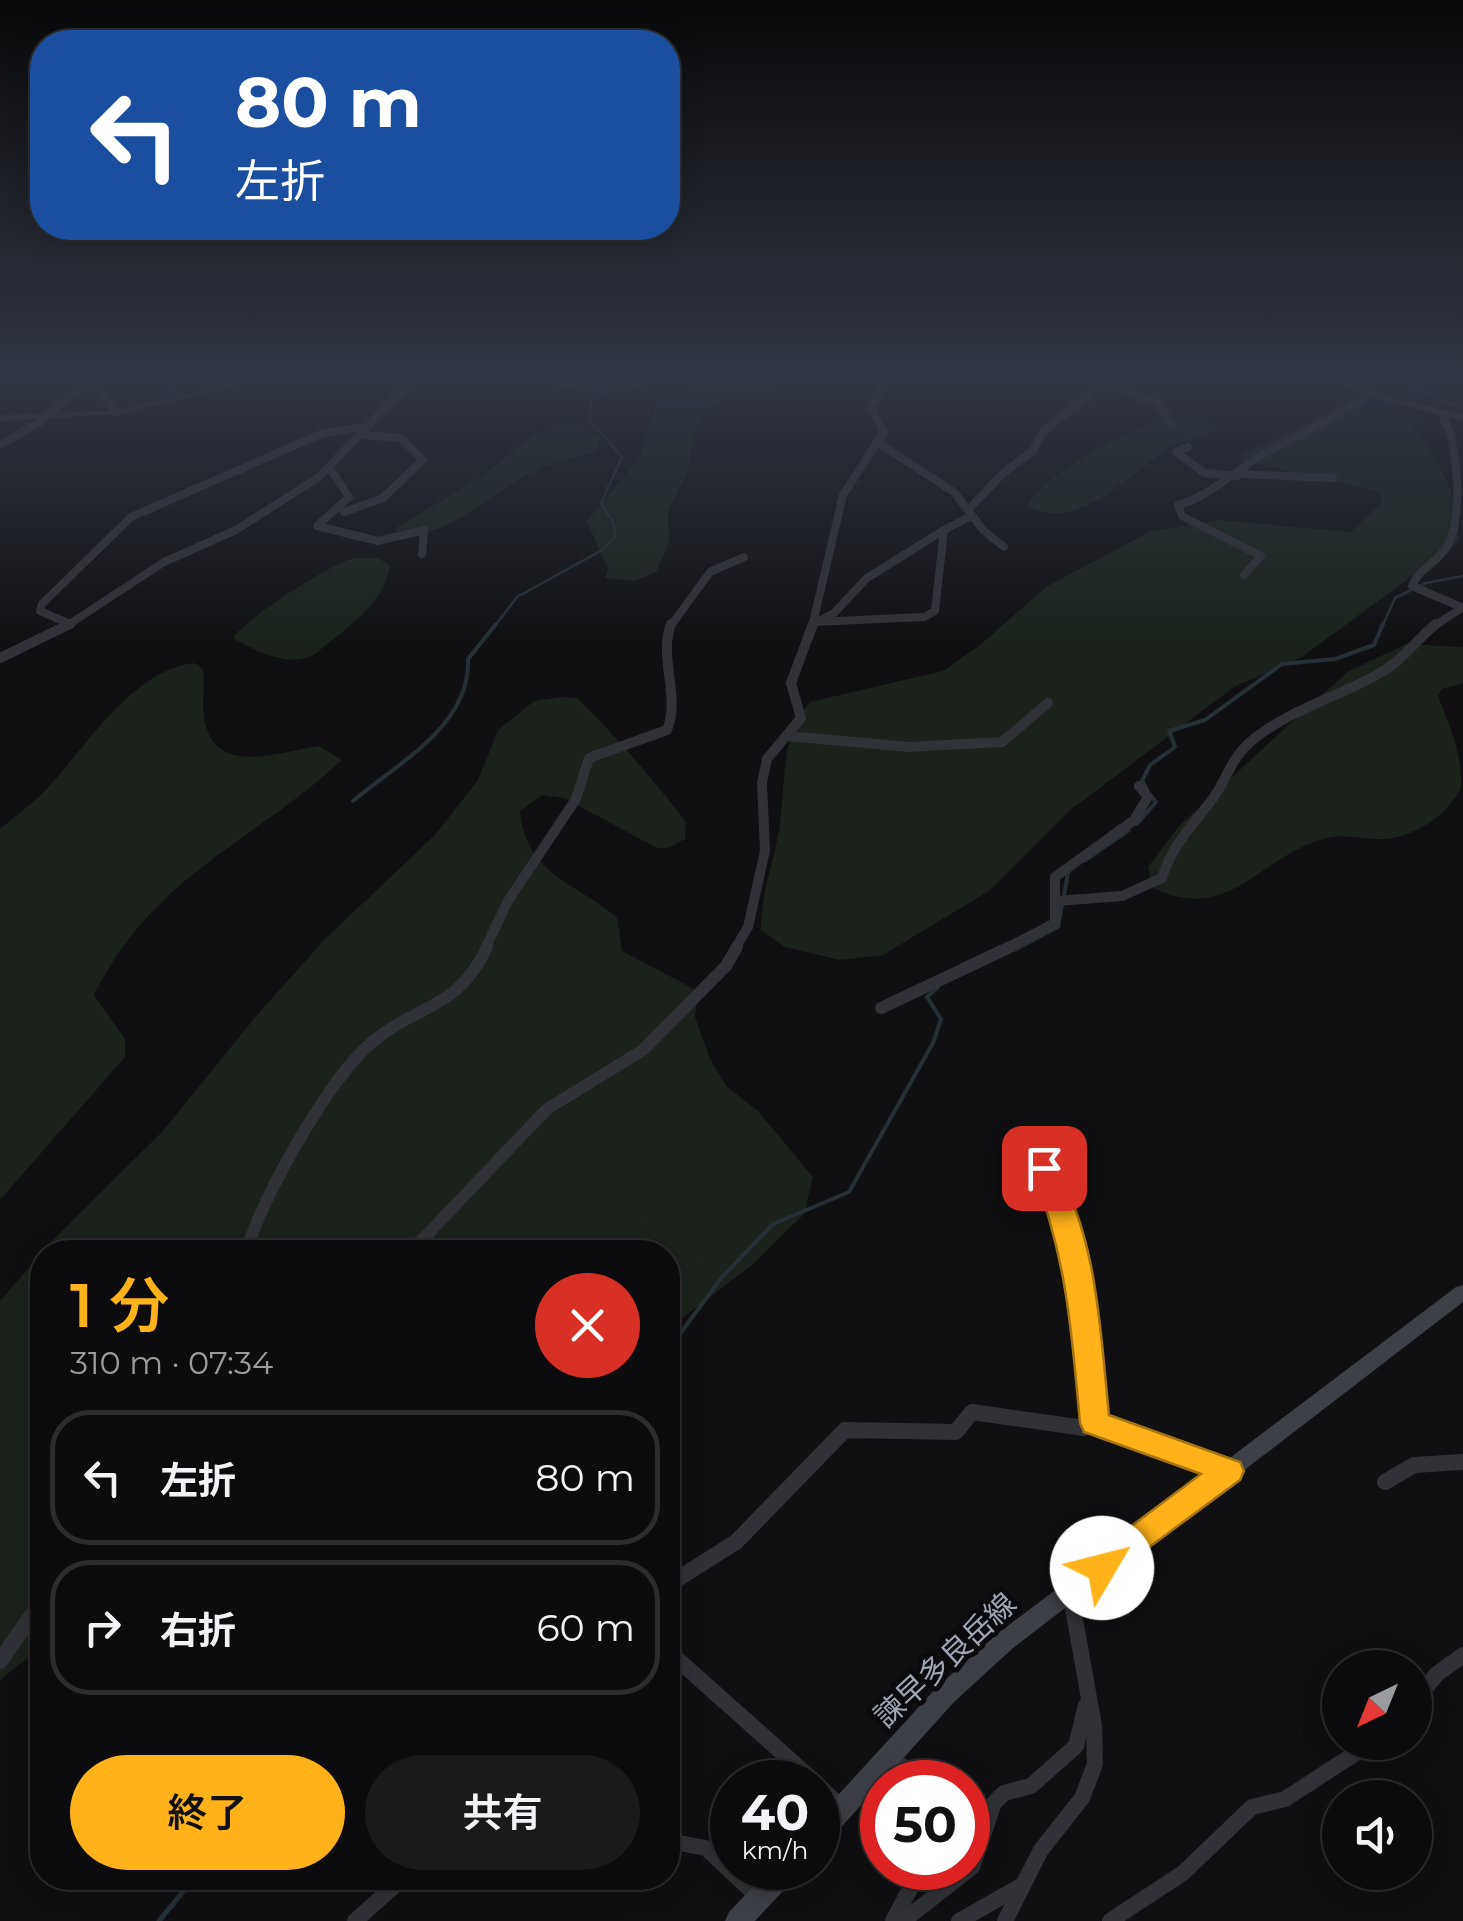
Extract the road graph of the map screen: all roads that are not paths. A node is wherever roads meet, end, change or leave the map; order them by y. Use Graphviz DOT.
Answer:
graph roads {
  1 [pos="244,468"];
  2 [pos="330,468"];
  3 [pos="415,468"];
  4 [pos="859,468"];
  5 [pos="920,468"];
  6 [pos="1016,468"];
  7 [pos="1194,468"];
  8 [pos="1246,468"];
  9 [pos="1458,468"];
  10 [pos="1238,474"];
  11 [pos="1333,478"];
  12 [pos="969,513"];
  13 [pos="323,521"];
  14 [pos="944,530"];
  15 [pos="1004,547"];
  16 [pos="422,554"];
  17 [pos="744,557"];
  18 [pos="1244,576"];
  19 [pos="1462,607"];
  20 [pos="816,622"];
  21 [pos="70,624"];
  22 [pos="0,658"];
  23 [pos="1048,703"];
  24 [pos="787,736"];
  25 [pos="1139,786"];
  26 [pos="1056,901"];
  27 [pos="881,1008"];
  28 [pos="1044,1168"];
  29 [pos="250,1240"];
  30 [pos="417,1240"];
  31 [pos="1463,1292"];
  32 [pos="1095,1423"];
  33 [pos="1463,1462"];
  34 [pos="1228,1471"];
  35 [pos="1385,1482"];
  36 [pos="680,1577"];
  37 [pos="1070,1592"];
  38 [pos="30,1617"];
  39 [pos="1463,1655"];
  40 [pos="0,1661"];
  41 [pos="680,1662"];
  42 [pos="1432,1680"];
  43 [pos="1089,1694"];
  44 [pos="891,1754"];
  45 [pos="789,1760"];
  46 [pos="896,1760"];
  47 [pos="1345,1760"];
  48 [pos="842,1808"];
  49 [pos="680,1843"];
  50 [pos="1023,1884"];
  51 [pos="390,1890"];
  52 [pos="766,1890"];
  53 [pos="909,1890"];
  54 [pos="758,1898"];
  55 [pos="355,1921"];
  56 [pos="738,1921"];
  57 [pos="893,1921"];
  58 [pos="903,1921"];
  59 [pos="960,1921"];
  60 [pos="1005,1921"];
  61 [pos="1110,1921"];
  1 -- 21 [label="street"];
  2 -- 13 [label="street"];
  2 -- 21 [label="street"];
  3 -- 13 [label="street"];
  4 -- 20 [label="street"];
  5 -- 12 [label="street"];
  6 -- 12 [label="street"];
  7 -- 10 [label="street"];
  8 -- 10 [label="street"];
  9 -- 19 [label="street"];
  10 -- 11 [label="street"];
  10 -- 18 [label="street"];
  12 -- 14 [label="street"];
  12 -- 15 [label="street"];
  13 -- 16 [label="street"];
  14 -- 20 [label="street"];
  14 -- 20 [label="street"];
  17 -- 29 [label="street"];
  19 -- 26 [label="street"];
  20 -- 24 [label="street"];
  21 -- 22 [label="street"];
  23 -- 24 [label="street"];
  24 -- 30 [label="street"];
  25 -- 26 [label="street"];
  26 -- 27 [label="street"];
  28 -- 32 [label="street"];
  31 -- 34 [label="main road, 諫早多良岳線"];
  32 -- 34 [label="street"];
  32 -- 36 [label="street"];
  33 -- 35 [label="street"];
  34 -- 37 [label="main road, 諫早多良岳線"];
  37 -- 43 [label="street"];
  37 -- 44 [label="main road, 諫早多良岳線"];
  38 -- 40 [label="street"];
  39 -- 42 [label="street"];
  41 -- 45 [label="street"];
  43 -- 50 [label="street"];
  43 -- 58 [label="street"];
  44 -- 46 [label="street"];
  44 -- 48 [label="main road, 諫早多良岳線"];
  47 -- 61 [label="street"];
  49 -- 54 [label="street"];
  50 -- 59 [label="street"];
  50 -- 60 [label="street"];
  51 -- 55 [label="street"];
  52 -- 54 [label="main road"];
  53 -- 57 [label="street"];
  54 -- 56 [label="main road"];
}
